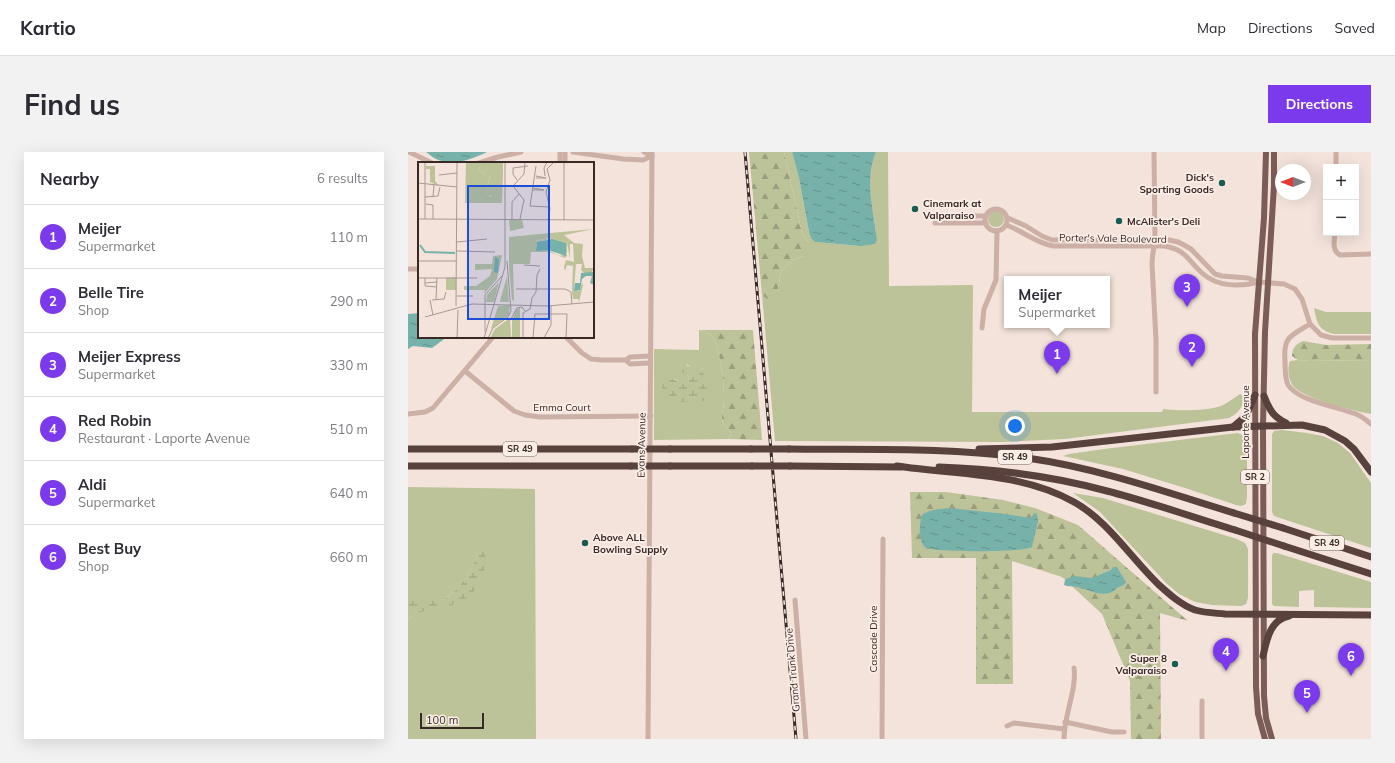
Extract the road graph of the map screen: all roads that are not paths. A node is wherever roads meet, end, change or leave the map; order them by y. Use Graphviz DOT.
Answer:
graph roads {
  1 [pos="409,152"];
  2 [pos="521,152"];
  3 [pos="573,152"];
  4 [pos="644,152"];
  5 [pos="1154,152"];
  6 [pos="1266,152"];
  7 [pos="1274,152"];
  8 [pos="1336,152"];
  9 [pos="652,154"];
  10 [pos="430,162"];
  11 [pos="482,162"];
  12 [pos="1336,164"];
  13 [pos="935,216"];
  14 [pos="986,216"];
  15 [pos="1008,218"];
  16 [pos="935,223"];
  17 [pos="986,223"];
  18 [pos="1006,225"];
  19 [pos="996,231"];
  20 [pos="1334,236"];
  21 [pos="1155,240"];
  22 [pos="1154,246"];
  23 [pos="1371,254"];
  24 [pos="1190,259"];
  25 [pos="1207,266"];
  26 [pos="1259,282"];
  27 [pos="1269,282"];
  28 [pos="1310,324"];
  29 [pos="982,328"];
  30 [pos="493,338"];
  31 [pos="567,338"];
  32 [pos="1371,338"];
  33 [pos="650,356"];
  34 [pos="626,360"];
  35 [pos="650,363"];
  36 [pos="465,371"];
  37 [pos="1156,392"];
  38 [pos="1255,395"];
  39 [pos="1264,396"];
  40 [pos="408,414"];
  41 [pos="651,416"];
  42 [pos="1288,424"];
  43 [pos="1371,424"];
  44 [pos="1263,425"];
  45 [pos="1255,426"];
  46 [pos="1233,427"];
  47 [pos="408,449"];
  48 [pos="955,451"];
  49 [pos="408,466"];
  50 [pos="897,466"];
  51 [pos="1371,472"];
  52 [pos="883,540"];
  53 [pos="1371,557"];
  54 [pos="1371,574"];
  55 [pos="795,600"];
  56 [pos="1263,613"];
  57 [pos="1255,614"];
  58 [pos="1296,614"];
  59 [pos="1371,615"];
  60 [pos="1263,656"];
  61 [pos="1074,668"];
  62 [pos="1202,701"];
  63 [pos="1065,722"];
  64 [pos="1007,726"];
  65 [pos="1064,729"];
  66 [pos="1124,732"];
  67 [pos="648,739"];
  68 [pos="806,739"];
  69 [pos="882,739"];
  70 [pos="1064,739"];
  71 [pos="1202,739"];
  72 [pos="1265,739"];
  73 [pos="1272,739"];
  1 -- 10 [label="street"];
  2 -- 11 [label="street"];
  3 -- 9 [label="street"];
  4 -- 9 [label="street"];
  5 -- 21 [label="street"];
  6 -- 26 [label="main road, Laporte Avenue / SR 2"];
  7 -- 27 [label="main road, Laporte Avenue"];
  8 -- 12 [label="street"];
  9 -- 33 [label="street, Evans Avenue"];
  13 -- 14 [label="street"];
  14 -- 15 [label="street"];
  14 -- 17 [label="street"];
  15 -- 18 [label="street"];
  15 -- 21 [label="street, Porter's Vale Boulevard"];
  16 -- 17 [label="street"];
  17 -- 19 [label="street"];
  18 -- 19 [label="street"];
  18 -- 22 [label="street, Porter's Vale Boulevard"];
  19 -- 29 [label="street"];
  20 -- 23 [label="street"];
  21 -- 22 [label="street"];
  21 -- 25 [label="street, Porter's Vale Boulevard"];
  22 -- 24 [label="street, Porter's Vale Boulevard"];
  22 -- 37 [label="street"];
  24 -- 25 [label="street"];
  24 -- 26 [label="street, Porter's Vale Boulevard"];
  25 -- 26 [label="street, Porter's Vale Boulevard"];
  26 -- 27 [label="street, Porter's Vale Boulevard"];
  26 -- 38 [label="main road, Laporte Avenue / SR 2"];
  27 -- 28 [label="street, Porter's Vale Boulevard"];
  27 -- 39 [label="main road, Laporte Avenue"];
  28 -- 32 [label="street"];
  28 -- 43 [label="street"];
  30 -- 36 [label="street"];
  31 -- 34 [label="street"];
  33 -- 34 [label="street"];
  33 -- 35 [label="street, Evans Avenue"];
  34 -- 35 [label="street"];
  35 -- 41 [label="street, Evans Avenue"];
  36 -- 40 [label="street"];
  36 -- 41 [label="street, Emma Court"];
  38 -- 45 [label="main road, Laporte Avenue / SR 2"];
  38 -- 46 [label="highway"];
  39 -- 42 [label="highway"];
  39 -- 44 [label="main road, Laporte Avenue"];
  41 -- 67 [label="street, Evans Avenue"];
  42 -- 44 [label="highway"];
  42 -- 51 [label="highway"];
  44 -- 45 [label="highway"];
  44 -- 56 [label="main road, Laporte Avenue"];
  45 -- 46 [label="highway"];
  45 -- 57 [label="main road, Laporte Avenue / SR 2"];
  46 -- 48 [label="highway"];
  47 -- 48 [label="highway, SR 49, bridge"];
  48 -- 53 [label="highway, SR 49, bridge"];
  49 -- 50 [label="highway, SR 49, bridge"];
  50 -- 54 [label="highway, SR 49, bridge"];
  50 -- 57 [label="highway"];
  52 -- 69 [label="street, Cascade Drive"];
  55 -- 68 [label="street, Grand Trunk Drive"];
  56 -- 57 [label="highway"];
  56 -- 58 [label="highway"];
  56 -- 60 [label="main road, Laporte Avenue"];
  57 -- 72 [label="main road, Laporte Avenue"];
  58 -- 59 [label="highway"];
  58 -- 60 [label="highway"];
  60 -- 73 [label="main road, Laporte Avenue"];
  61 -- 63 [label="street"];
  62 -- 71 [label="street"];
  63 -- 65 [label="street"];
  63 -- 66 [label="street"];
  64 -- 65 [label="street"];
  65 -- 70 [label="street"];
}
